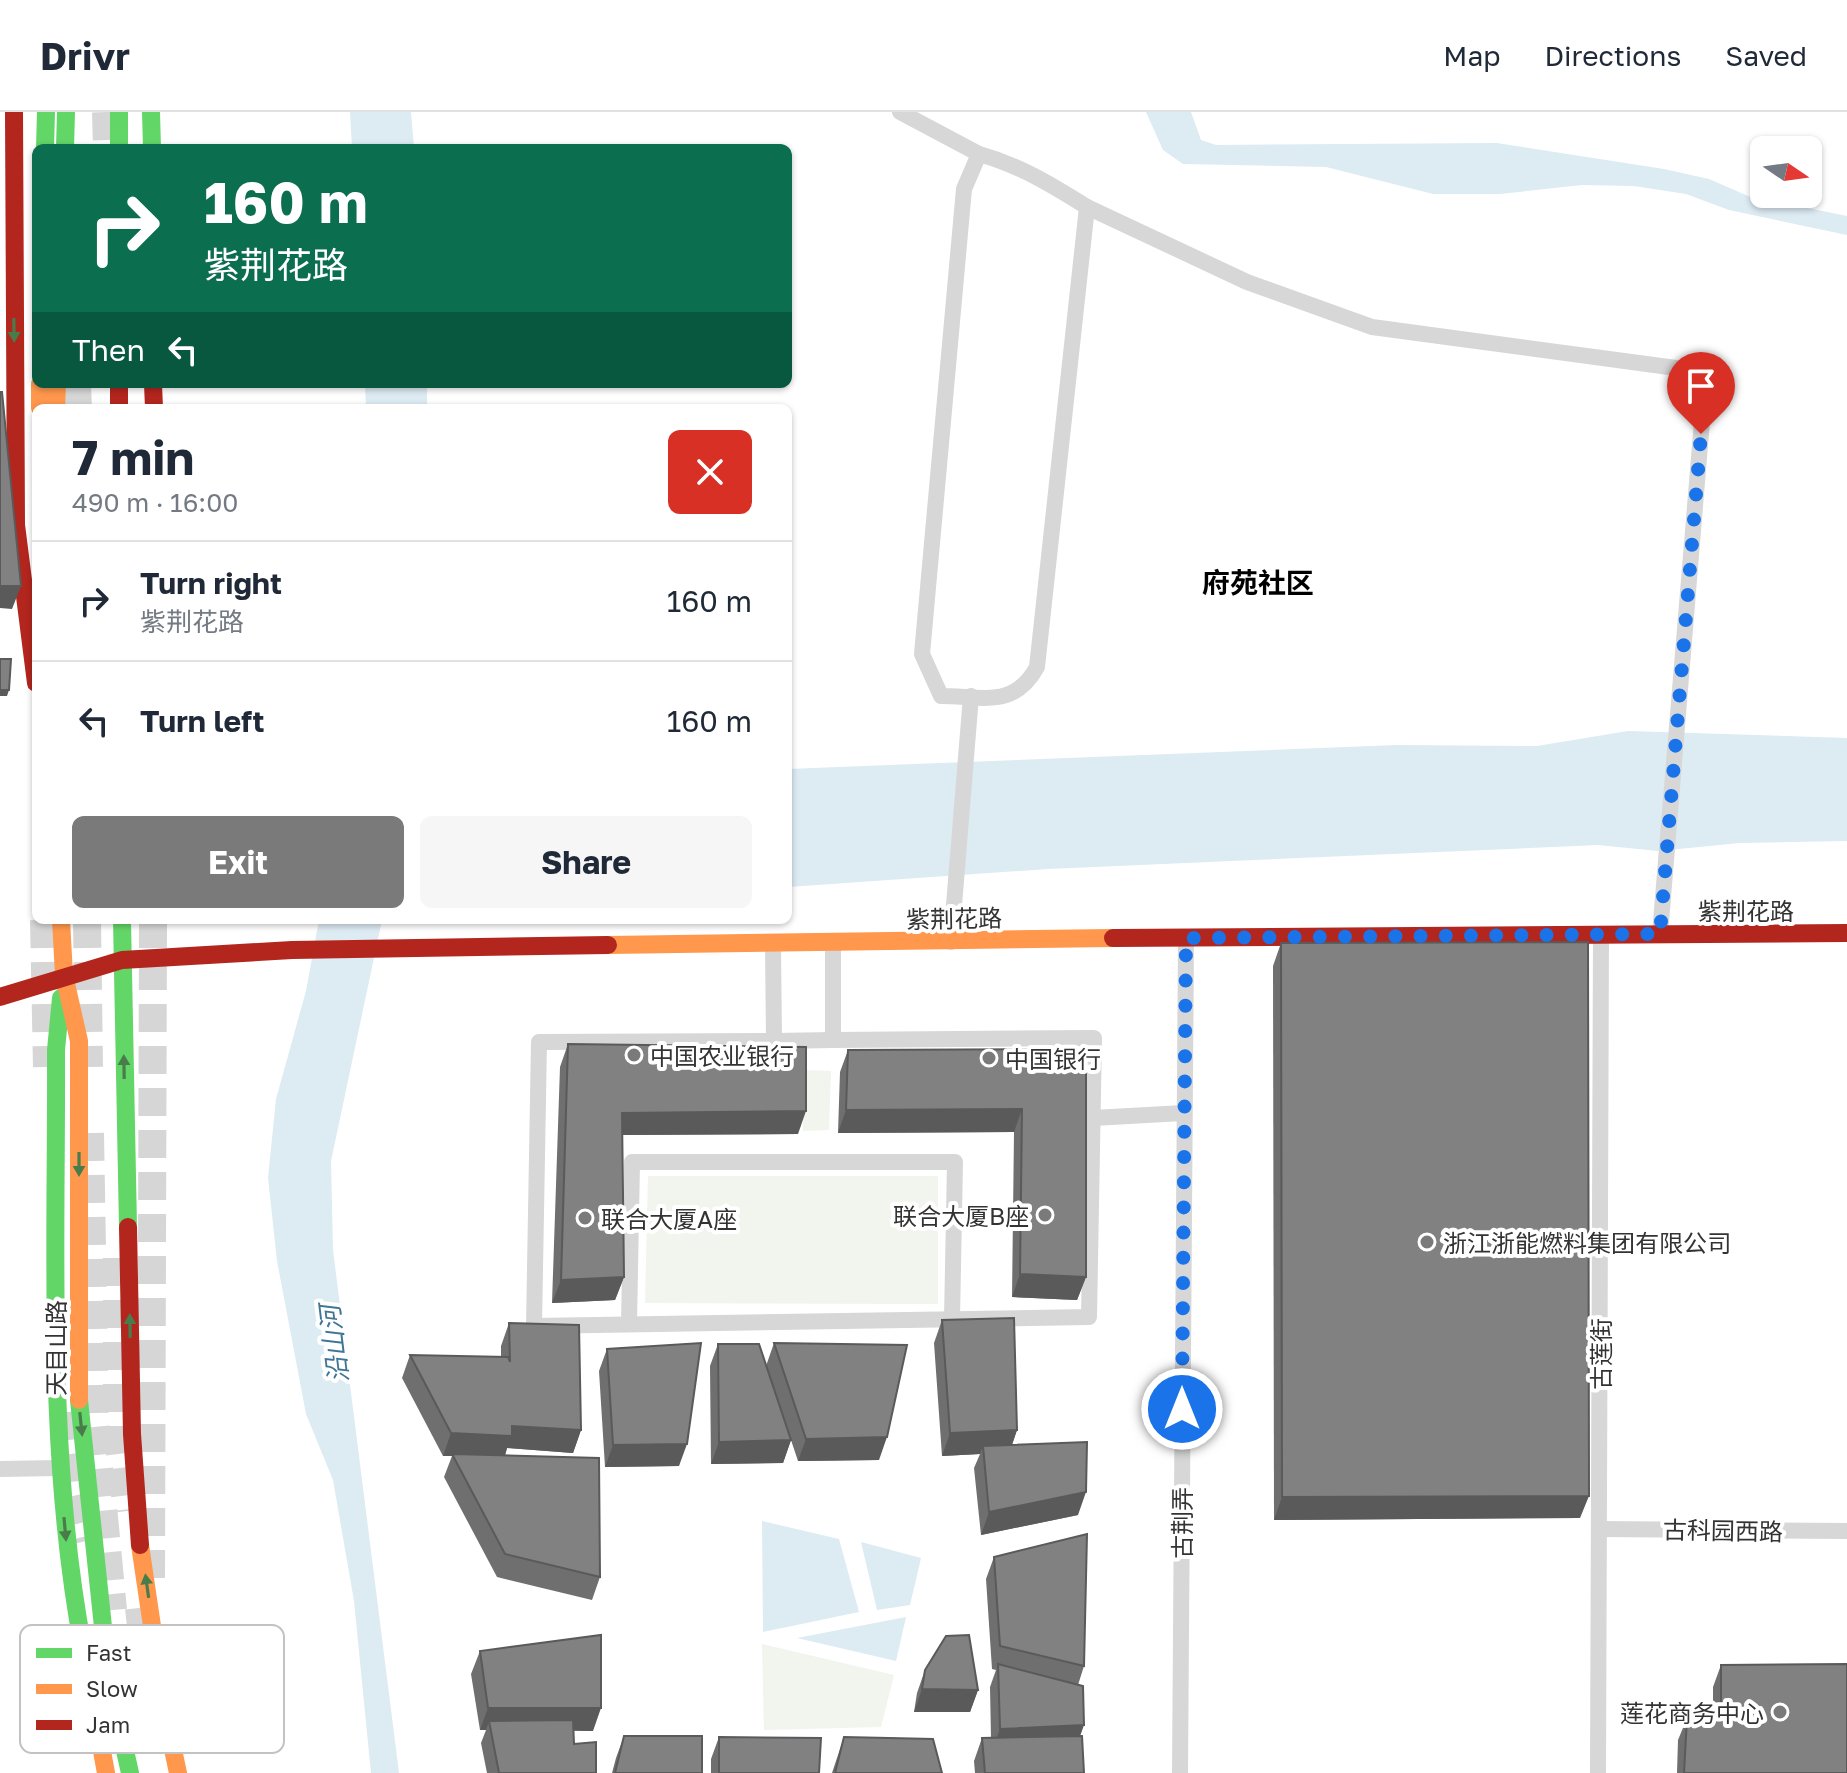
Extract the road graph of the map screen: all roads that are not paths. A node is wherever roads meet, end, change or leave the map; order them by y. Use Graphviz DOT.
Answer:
graph roads {
  1 [pos="14,112"];
  2 [pos="46,112"];
  3 [pos="66,112"];
  4 [pos="119,112"];
  5 [pos="151,112"];
  6 [pos="900,112"];
  7 [pos="45,144"];
  8 [pos="65,144"];
  9 [pos="119,144"];
  10 [pos="152,144"];
  11 [pos="6,152"];
  12 [pos="979,154"];
  13 [pos="1087,207"];
  14 [pos="32,651"];
  15 [pos="971,696"];
  16 [pos="61,924"];
  17 [pos="122,924"];
  18 [pos="1847,933"];
  19 [pos="1660,934"];
  20 [pos="1601,935"];
  21 [pos="1186,938"];
  22 [pos="951,942"];
  23 [pos="833,944"];
  24 [pos="773,945"];
  25 [pos="122,960"];
  26 [pos="64,975"];
  27 [pos="0,997"];
  28 [pos="833,1040"];
  29 [pos="774,1041"];
  30 [pos="1183,1113"];
  31 [pos="1093,1118"];
  32 [pos="952,1319"];
  33 [pos="629,1324"];
  34 [pos="59,1468"];
  35 [pos="0,1469"];
  36 [pos="1599,1529"];
  37 [pos="1847,1531"];
  38 [pos="94,1538"];
  39 [pos="74,1601"];
  40 [pos="78,1625"];
  41 [pos="103,1625"];
  42 [pos="152,1625"];
  43 [pos="102,1753"];
  44 [pos="126,1753"];
  45 [pos="174,1753"];
  46 [pos="106,1773"];
  47 [pos="130,1773"];
  48 [pos="178,1773"];
  49 [pos="1180,1773"];
  50 [pos="1598,1773"];
  1 -- 11 [label="main road"];
  2 -- 7 [label="main road"];
  3 -- 8 [label="main road"];
  4 -- 9 [label="main road"];
  5 -- 10 [label="main road"];
  6 -- 12 [label="street"];
  11 -- 14 [label="main road, one-way"];
  12 -- 13 [label="street"];
  12 -- 15 [label="street"];
  13 -- 15 [label="street"];
  13 -- 19 [label="street"];
  15 -- 22 [label="street"];
  16 -- 26 [label="main road, 天目山路"];
  17 -- 25 [label="main road"];
  18 -- 19 [label="main road, 紫荆花路"];
  19 -- 20 [label="main road, 紫荆花路"];
  20 -- 21 [label="main road, 紫荆花路"];
  20 -- 36 [label="street, 古莲街"];
  21 -- 22 [label="main road, 紫荆花路"];
  21 -- 30 [label="street, 古荆弄"];
  22 -- 23 [label="main road, 紫荆花路"];
  23 -- 24 [label="main road, 紫荆花路"];
  23 -- 28 [label="street"];
  24 -- 25 [label="main road, 紫荆花路"];
  24 -- 29 [label="street"];
  25 -- 26 [label="main road, 紫荆花路"];
  42 -- 25 [label="main road, one-way"];
  26 -- 27 [label="main road, 紫荆花路"];
  26 -- 34 [label="main road"];
  26 -- 38 [label="main road, 天目山路, one-way"];
  28 -- 29 [label="street"];
  28 -- 31 [label="street"];
  29 -- 33 [label="street"];
  30 -- 31 [label="street"];
  30 -- 49 [label="street, 古荆弄"];
  31 -- 32 [label="street"];
  32 -- 33 [label="street"];
  32 -- 33 [label="street"];
  34 -- 35 [label="street"];
  34 -- 39 [label="main road, one-way"];
  36 -- 37 [label="street, 古科园西路"];
  36 -- 50 [label="street, 古莲街"];
  38 -- 39 [label="main road"];
  38 -- 41 [label="main road, 天目山路"];
  39 -- 40 [label="main road"];
  43 -- 46 [label="main road"];
  44 -- 47 [label="main road, 天目山路"];
  48 -- 45 [label="main road, one-way"];
}
